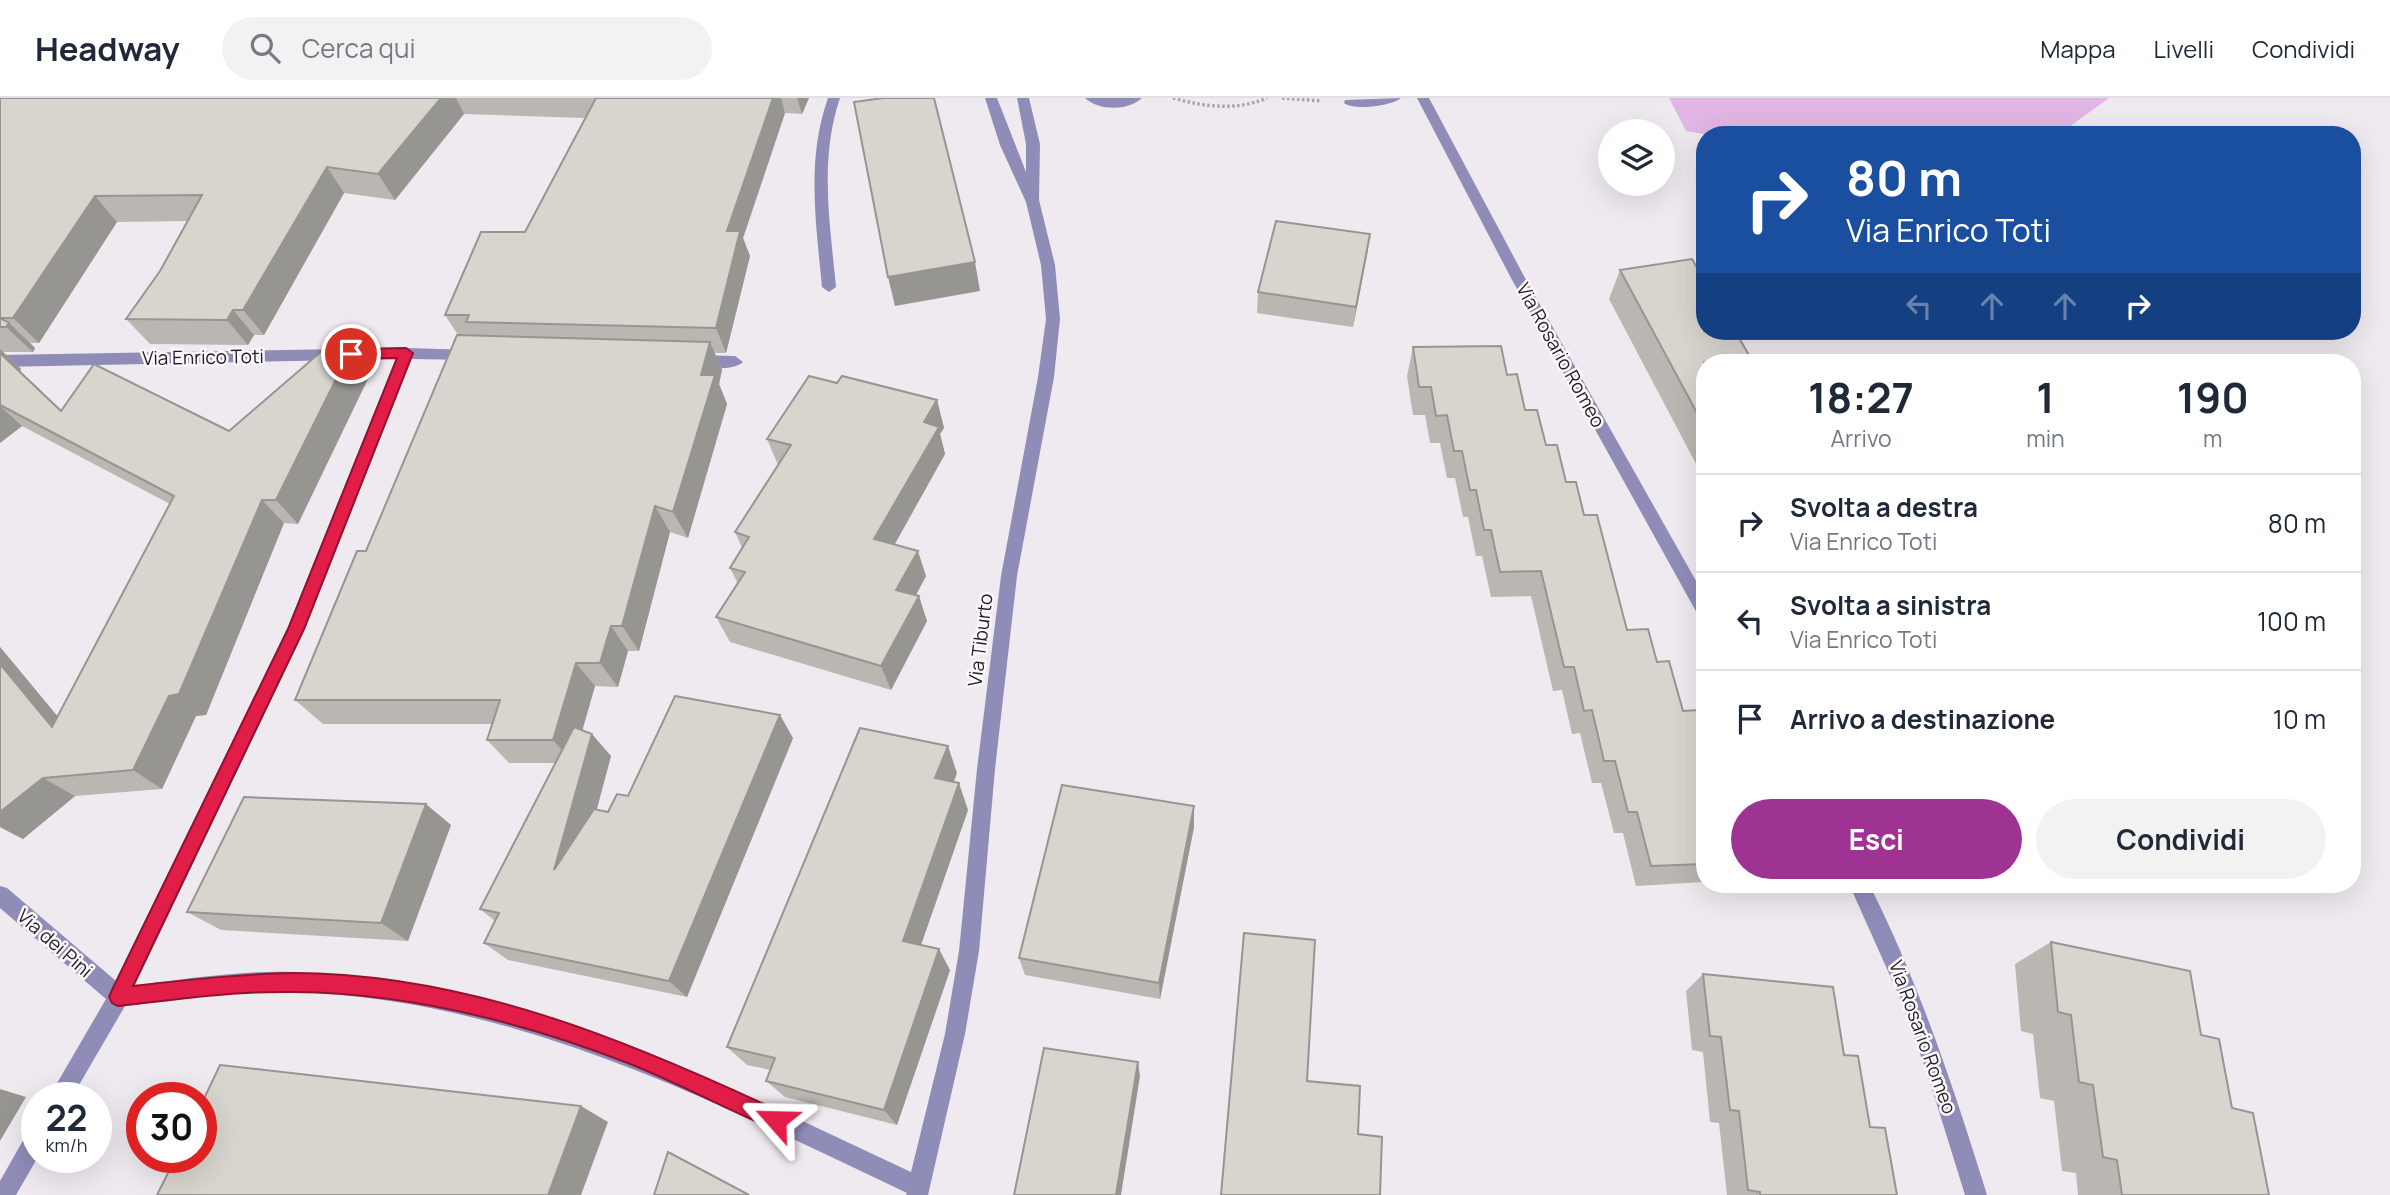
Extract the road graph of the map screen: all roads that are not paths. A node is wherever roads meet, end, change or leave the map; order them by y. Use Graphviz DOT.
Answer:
graph roads {
  1 [pos="834,98"];
  2 [pos="991,98"];
  3 [pos="1023,98"];
  4 [pos="1091,98"];
  5 [pos="1136,98"];
  6 [pos="1395,98"];
  7 [pos="1423,98"];
  8 [pos="1350,103"];
  9 [pos="1033,202"];
  10 [pos="829,287"];
  11 [pos="406,353"];
  12 [pos="488,355"];
  13 [pos="680,360"];
  14 [pos="0,361"];
  15 [pos="734,362"];
  16 [pos="1696,596"];
  17 [pos="1863,893"];
  18 [pos="0,895"];
  19 [pos="118,997"];
  20 [pos="69,1082"];
  21 [pos="21,1166"];
  22 [pos="918,1191"];
  23 [pos="4,1195"];
  24 [pos="1976,1195"];
  1 -- 10 [label="street"];
  2 -- 9 [label="street, Via Tiburto"];
  3 -- 9 [label="street"];
  4 -- 5 [label="street"];
  6 -- 8 [label="street"];
  7 -- 16 [label="street, Via Rosario Romeo"];
  9 -- 22 [label="street, Via Tiburto"];
  11 -- 12 [label="street, Via Enrico Toti"];
  11 -- 14 [label="street, Via Enrico Toti"];
  11 -- 19 [label="street"];
  13 -- 15 [label="street"];
  17 -- 24 [label="street, Via Rosario Romeo"];
  18 -- 19 [label="street, Via dei Pini"];
  19 -- 20 [label="street"];
  19 -- 22 [label="street"];
  21 -- 23 [label="street"];
}
